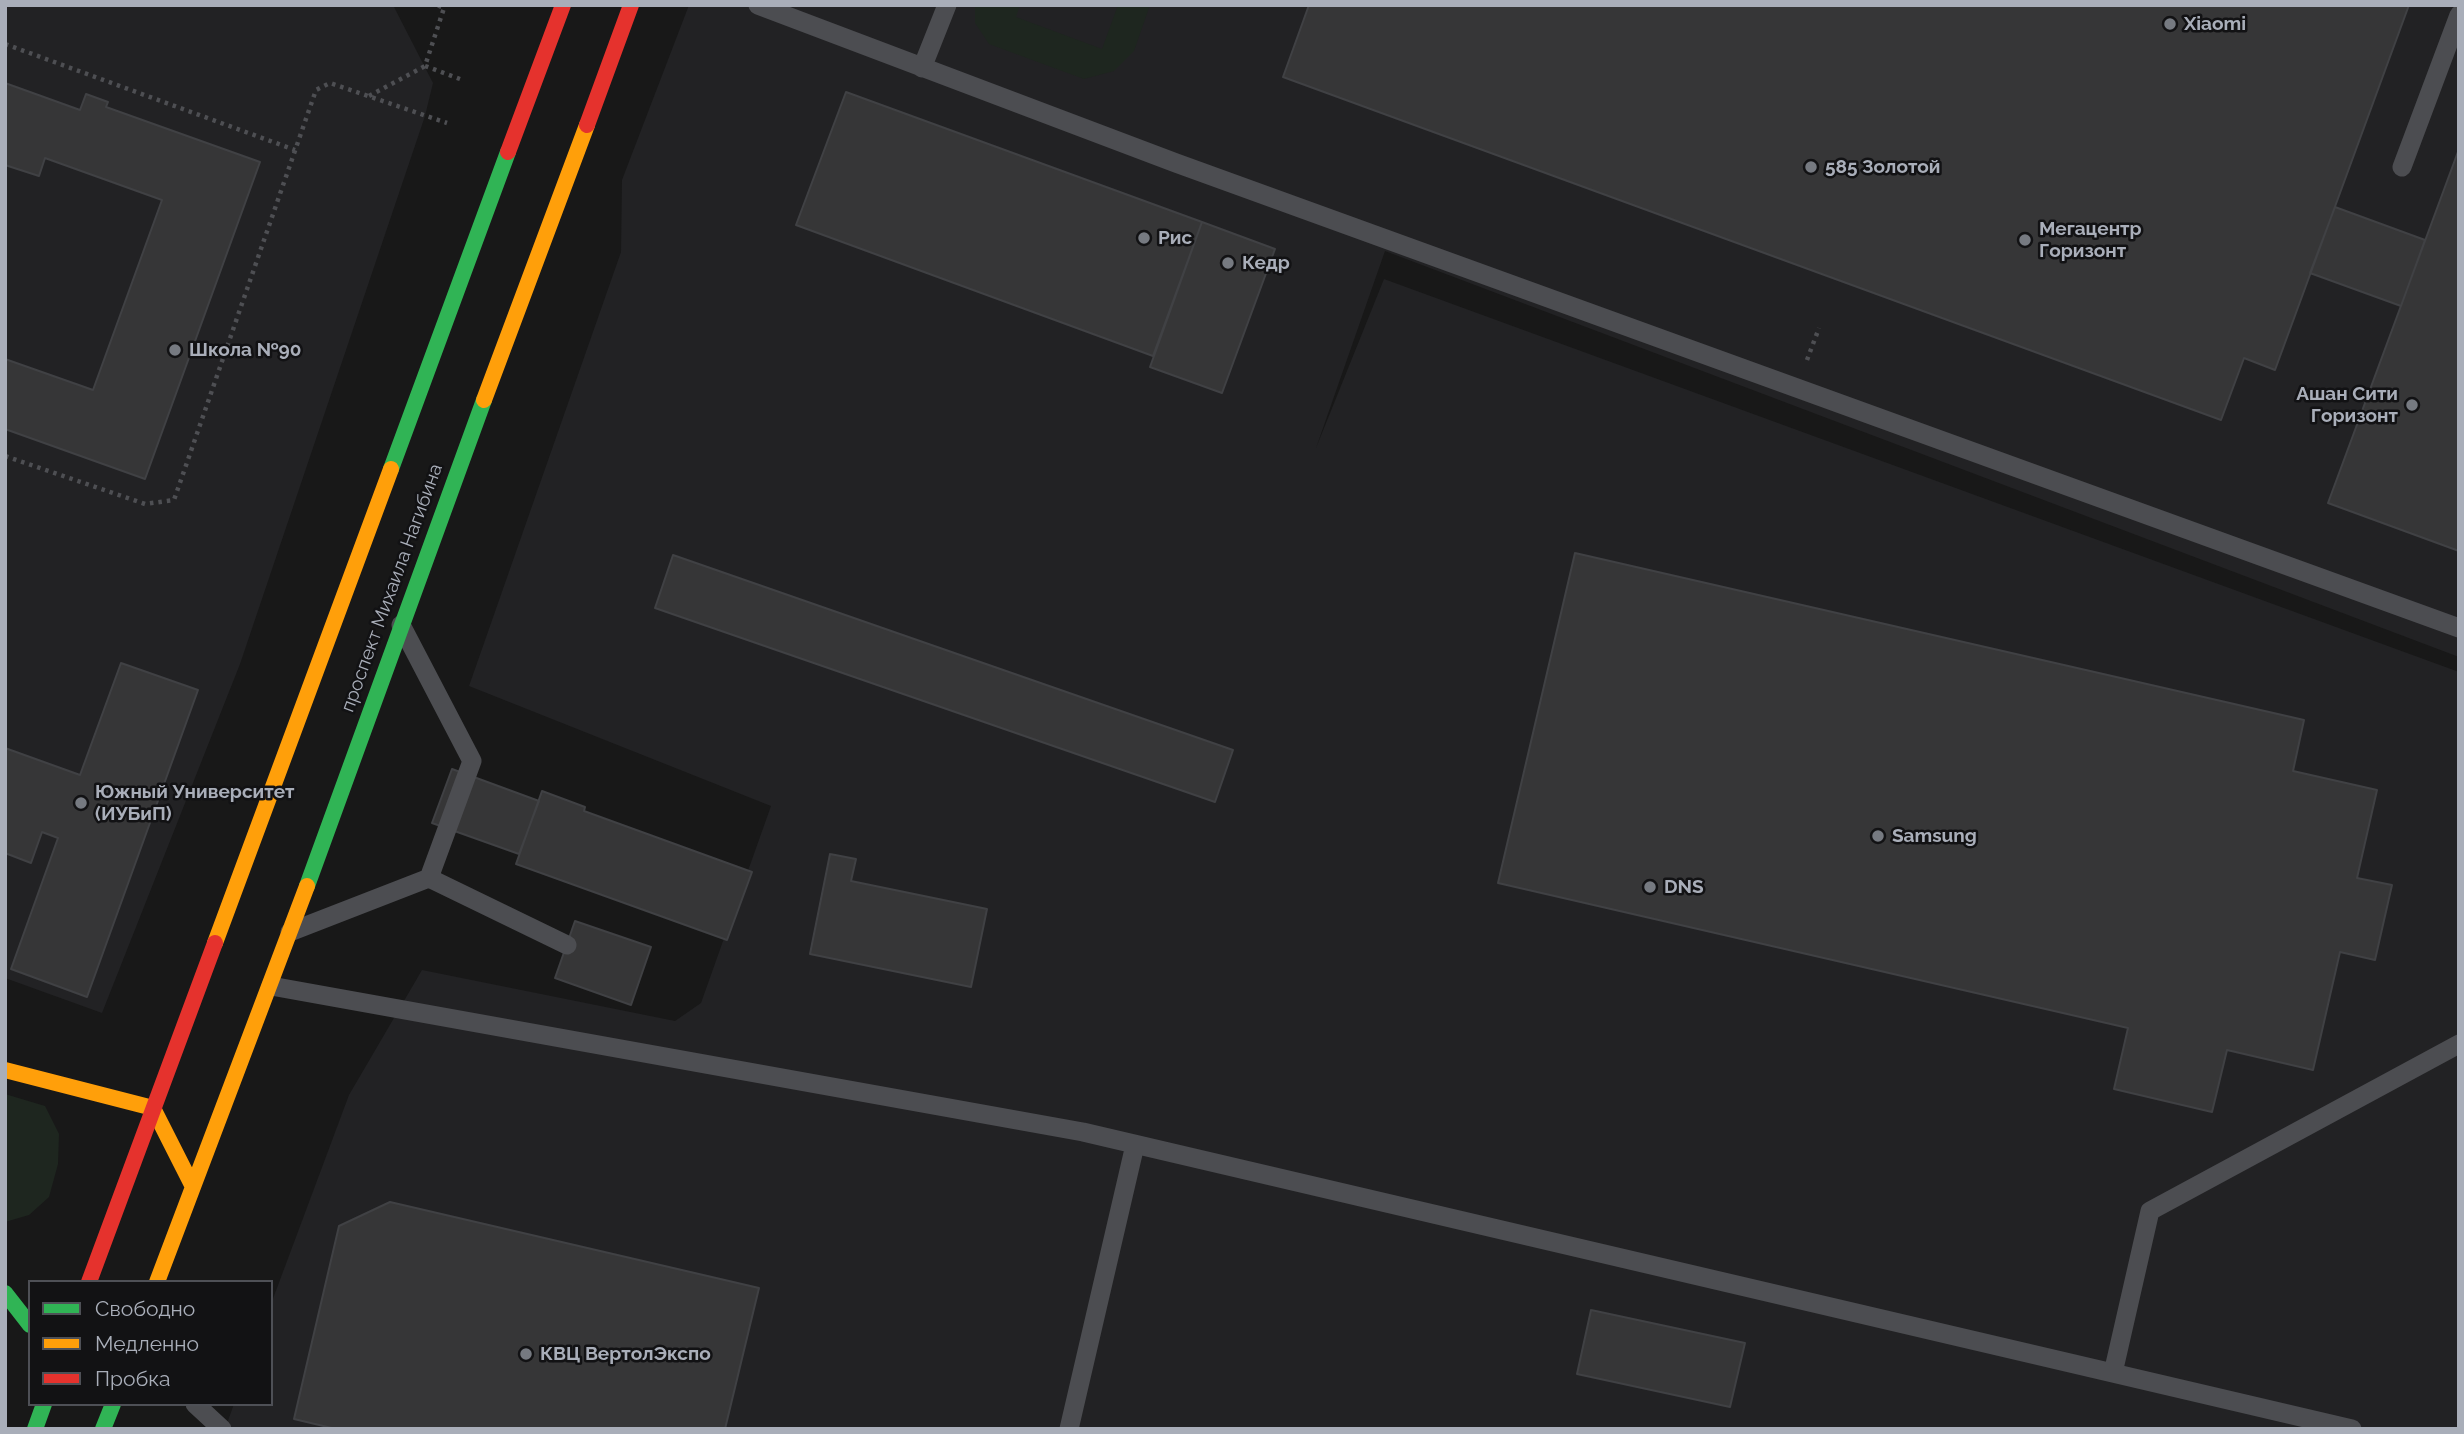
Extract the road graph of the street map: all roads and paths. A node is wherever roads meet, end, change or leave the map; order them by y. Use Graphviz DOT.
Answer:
graph roads {
  1 [pos="437,5"];
  2 [pos="563,5"];
  3 [pos="631,5"];
  4 [pos="758,5"];
  5 [pos="947,5"];
  6 [pos="2459,15"];
  7 [pos="5,44"];
  8 [pos="425,66"];
  9 [pos="922,68"];
  10 [pos="460,79"];
  11 [pos="368,96"];
  12 [pos="447,123"];
  13 [pos="295,150"];
  14 [pos="2402,167"];
  15 [pos="5,456"];
  16 [pos="401,625"];
  17 [pos="2459,628"];
  18 [pos="429,878"];
  19 [pos="289,932"];
  20 [pos="566,945"];
  21 [pos="271,986"];
  22 [pos="2459,1044"];
  23 [pos="5,1070"];
  24 [pos="153,1108"];
  25 [pos="1135,1145"];
  26 [pos="192,1185"];
  27 [pos="90,1280"];
  28 [pos="157,1280"];
  29 [pos="8,1295"];
  30 [pos="28,1298"];
  31 [pos="28,1322"];
  32 [pos="2113,1373"];
  33 [pos="43,1406"];
  34 [pos="112,1406"];
  35 [pos="197,1406"];
  36 [pos="35,1429"];
  37 [pos="103,1429"];
  38 [pos="222,1429"];
  39 [pos="1069,1429"];
  40 [pos="2352,1429"];
  1 -- 8 [label="path"];
  2 -- 24 [label="main road"];
  3 -- 16 [label="main road, проспект Михаила Нагибина"];
  4 -- 9 [label="lane"];
  5 -- 9 [label="lane"];
  6 -- 14 [label="lane"];
  7 -- 13 [label="path"];
  8 -- 10 [label="path"];
  8 -- 11 [label="path"];
  9 -- 17 [label="lane"];
  11 -- 12 [label="path"];
  11 -- 13 [label="path"];
  13 -- 15 [label="path"];
  16 -- 18 [label="lane"];
  16 -- 19 [label="main road, проспект Михаила Нагибина"];
  18 -- 19 [label="lane"];
  18 -- 20 [label="lane"];
  19 -- 21 [label="main road, проспект Михаила Нагибина"];
  21 -- 25 [label="lane"];
  21 -- 26 [label="main road, проспект Михаила Нагибина"];
  22 -- 32 [label="lane"];
  23 -- 24 [label="main road"];
  24 -- 26 [label="main road"];
  24 -- 27 [label="main road"];
  25 -- 32 [label="lane"];
  25 -- 39 [label="lane"];
  26 -- 28 [label="main road, проспект Михаила Нагибина"];
  29 -- 30 [label="main road"];
  29 -- 31 [label="main road"];
  32 -- 40 [label="lane"];
  33 -- 36 [label="main road"];
  34 -- 37 [label="main road"];
  35 -- 38 [label="lane"];
}
